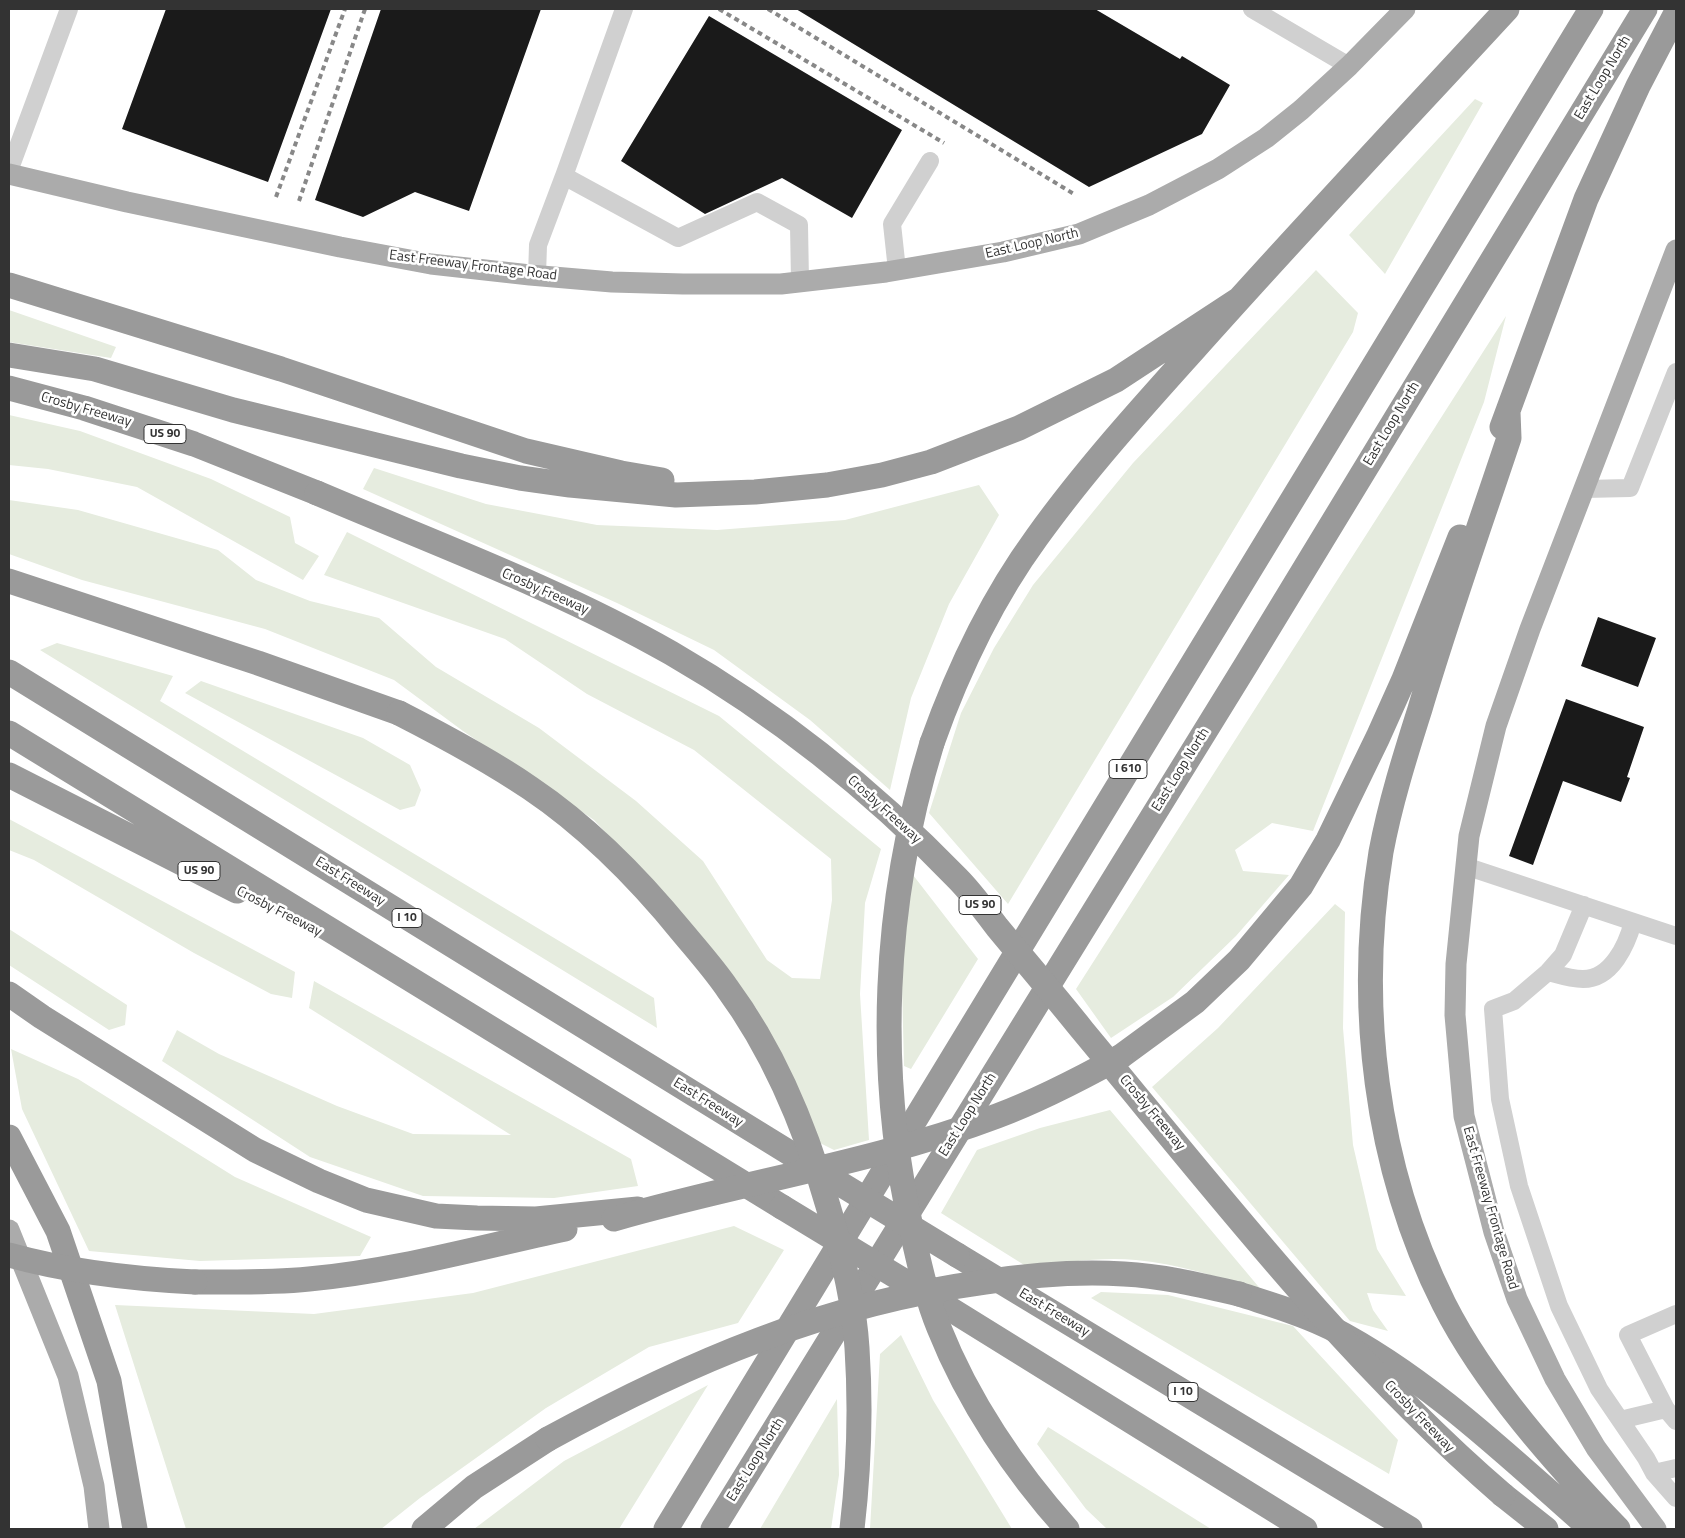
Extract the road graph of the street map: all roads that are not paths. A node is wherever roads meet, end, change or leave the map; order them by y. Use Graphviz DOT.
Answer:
graph roads {
  1 [pos="68,9"];
  2 [pos="624,9"];
  3 [pos="1252,9"];
  4 [pos="1405,9"];
  5 [pos="1507,9"];
  6 [pos="1591,9"];
  7 [pos="1645,9"];
  8 [pos="1676,13"];
  9 [pos="1349,66"];
  10 [pos="930,161"];
  11 [pos="9,172"];
  12 [pos="564,176"];
  13 [pos="1676,250"];
  14 [pos="892,271"];
  15 [pos="537,276"];
  16 [pos="800,281"];
  17 [pos="9,285"];
  18 [pos="1238,300"];
  19 [pos="9,355"];
  20 [pos="1676,372"];
  21 [pos="9,388"];
  22 [pos="1508,412"];
  23 [pos="827,485"];
  24 [pos="1584,489"];
  25 [pos="9,581"];
  26 [pos="9,672"];
  27 [pos="9,733"];
  28 [pos="9,776"];
  29 [pos="1465,866"];
  30 [pos="1584,905"];
  31 [pos="1634,922"];
  32 [pos="1676,936"];
  33 [pos="388,967"];
  34 [pos="1548,972"];
  35 [pos="9,994"];
  36 [pos="9,1137"];
  37 [pos="613,1214"];
  38 [pos="9,1230"];
  39 [pos="9,1255"];
  40 [pos="1676,1314"];
  41 [pos="1671,1415"];
  42 [pos="1620,1420"];
  43 [pos="1676,1468"];
  44 [pos="1654,1473"];
  45 [pos="1676,1498"];
  46 [pos="99,1529"];
  47 [pos="135,1529"];
  48 [pos="424,1529"];
  49 [pos="666,1529"];
  50 [pos="714,1529"];
  51 [pos="852,1529"];
  52 [pos="1067,1529"];
  53 [pos="1305,1529"];
  54 [pos="1410,1529"];
  55 [pos="1546,1529"];
  56 [pos="1591,1529"];
  57 [pos="1618,1529"];
  58 [pos="1656,1529"];
  1 -- 11 [label="lane"];
  2 -- 12 [label="lane"];
  3 -- 9 [label="lane"];
  4 -- 9 [label="main road, East Loop North"];
  5 -- 18 [label="highway"];
  6 -- 49 [label="highway, I 610"];
  7 -- 50 [label="highway, East Loop North"];
  8 -- 22 [label="highway"];
  9 -- 14 [label="main road, East Loop North"];
  10 -- 14 [label="lane"];
  11 -- 15 [label="main road, East Freeway Frontage Road"];
  12 -- 15 [label="lane"];
  12 -- 16 [label="lane"];
  13 -- 24 [label="main road"];
  14 -- 16 [label="main road, East Freeway Frontage Road"];
  15 -- 16 [label="main road, East Freeway Frontage Road"];
  17 -- 23 [label="highway"];
  18 -- 23 [label="highway"];
  18 -- 52 [label="highway, bridge"];
  19 -- 23 [label="highway"];
  20 -- 24 [label="lane"];
  21 -- 55 [label="highway, Crosby Freeway / US 90, bridge"];
  22 -- 37 [label="highway, bridge"];
  22 -- 57 [label="highway"];
  24 -- 29 [label="main road"];
  25 -- 51 [label="highway, bridge"];
  26 -- 54 [label="highway, East Freeway / I 10, bridge"];
  27 -- 33 [label="highway"];
  28 -- 33 [label="highway, Crosby Freeway / US 90"];
  29 -- 30 [label="lane"];
  29 -- 58 [label="main road, East Freeway Frontage Road"];
  30 -- 31 [label="lane"];
  30 -- 34 [label="lane"];
  31 -- 32 [label="lane"];
  31 -- 34 [label="lane"];
  33 -- 53 [label="highway, bridge"];
  34 -- 42 [label="lane"];
  35 -- 37 [label="highway"];
  36 -- 47 [label="highway"];
  37 -- 39 [label="highway, bridge"];
  38 -- 46 [label="main road"];
  40 -- 41 [label="lane"];
  41 -- 42 [label="lane"];
  42 -- 44 [label="lane"];
  43 -- 44 [label="lane"];
  44 -- 45 [label="lane"];
  48 -- 56 [label="highway, bridge"];
}
